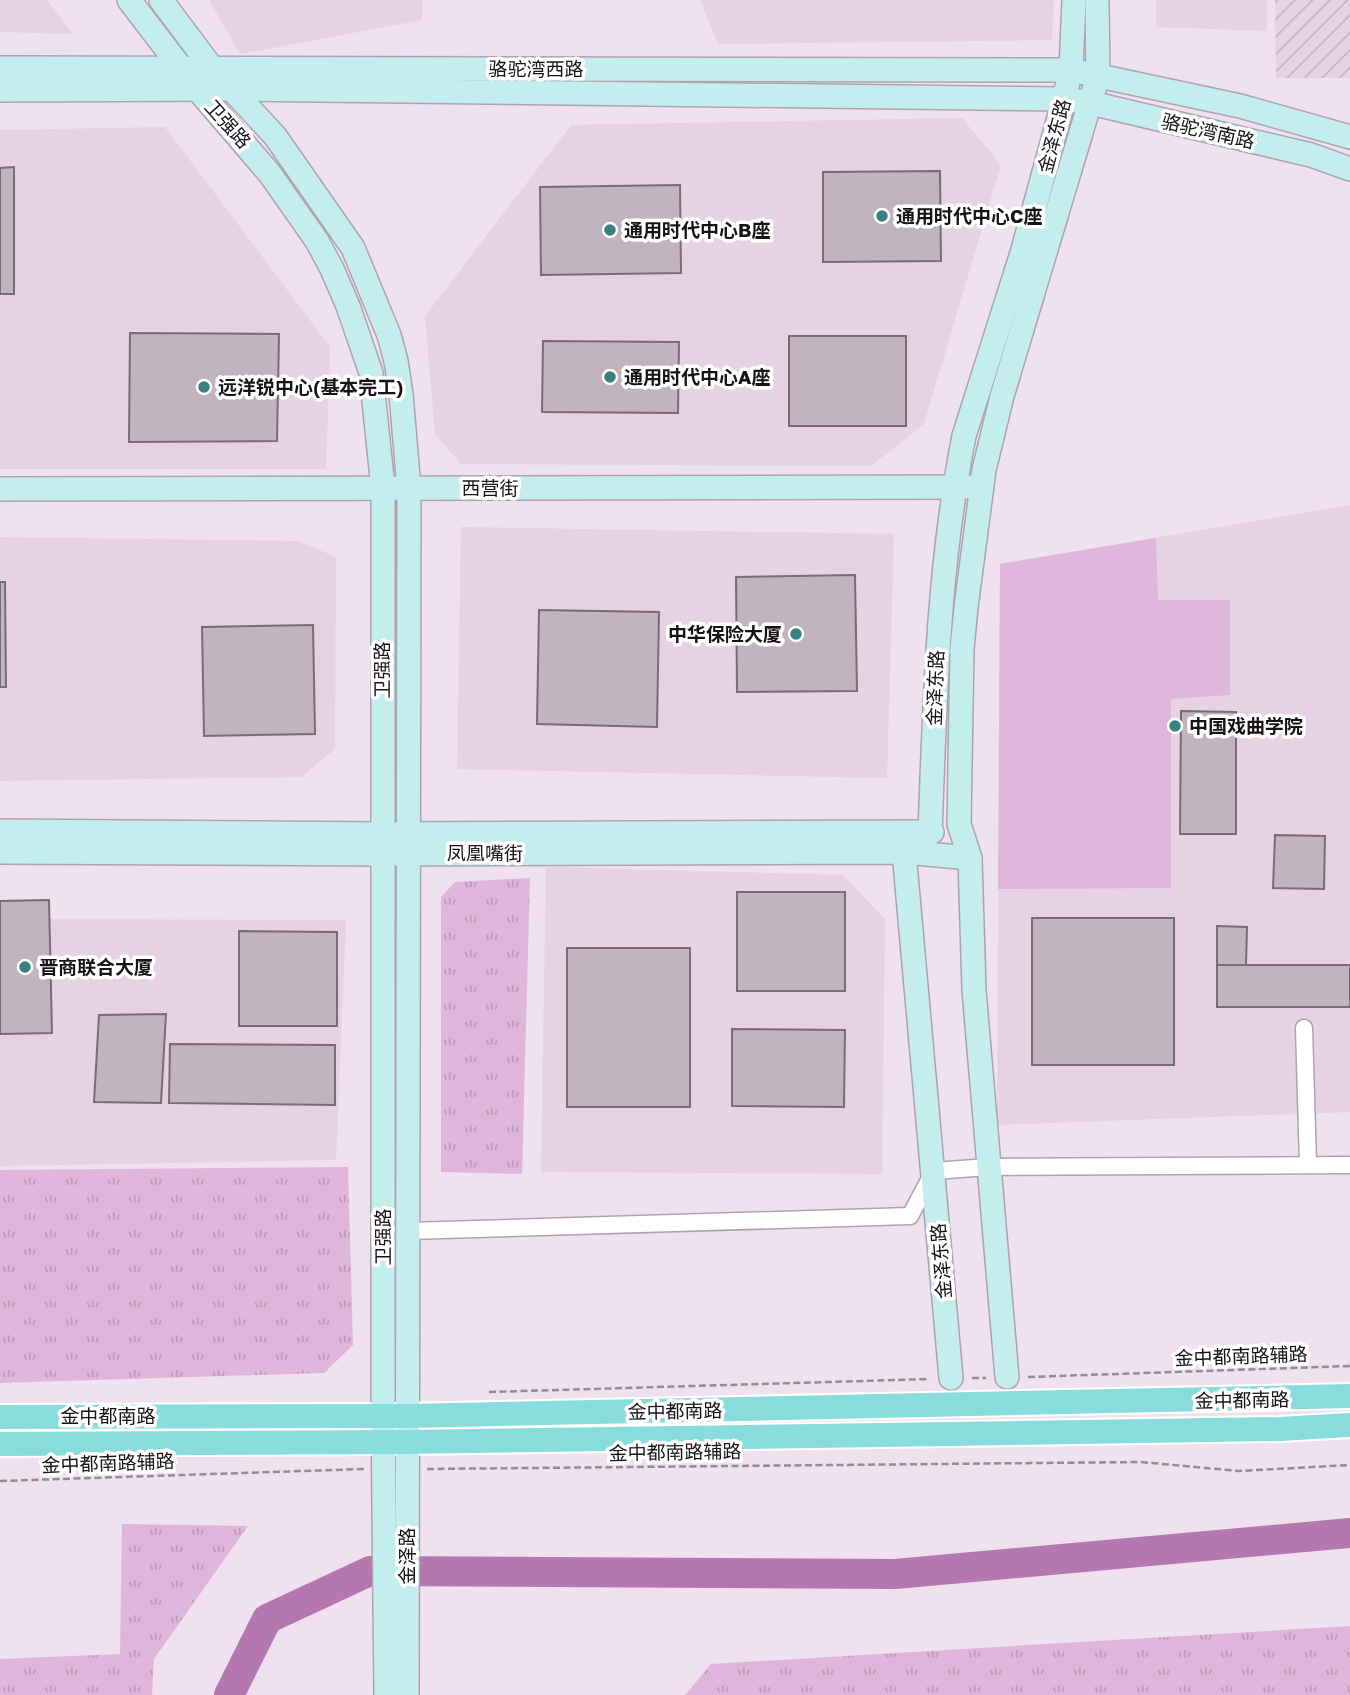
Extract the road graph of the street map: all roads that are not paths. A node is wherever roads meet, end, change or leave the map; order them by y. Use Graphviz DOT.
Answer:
graph roads {
  1 [pos="130,0"];
  2 [pos="161,0"];
  3 [pos="1074,0"];
  4 [pos="1097,0"];
  5 [pos="0,68"];
  6 [pos="181,68"];
  7 [pos="212,68"];
  8 [pos="1071,70"];
  9 [pos="1098,76"];
  10 [pos="233,89"];
  11 [pos="0,90"];
  12 [pos="198,90"];
  13 [pos="1064,99"];
  14 [pos="1091,103"];
  15 [pos="1350,137"];
  16 [pos="1350,169"];
  17 [pos="955,487"];
  18 [pos="383,488"];
  19 [pos="409,488"];
  20 [pos="981,488"];
  21 [pos="0,489"];
  22 [pos="959,824"];
  23 [pos="0,831"];
  24 [pos="930,833"];
  25 [pos="382,844"];
  26 [pos="409,844"];
  27 [pos="0,852"];
  28 [pos="904,852"];
  29 [pos="970,858"];
  30 [pos="1304,1028"];
  31 [pos="1307,1165"];
  32 [pos="1350,1165"];
  33 [pos="988,1167"];
  34 [pos="934,1171"];
  35 [pos="409,1231"];
  36 [pos="1007,1377"];
  37 [pos="951,1378"];
  38 [pos="1350,1396"];
  39 [pos="395,1417"];
  40 [pos="0,1418"];
  41 [pos="1350,1425"];
  42 [pos="395,1442"];
  43 [pos="0,1444"];
  44 [pos="397,1631"];
  45 [pos="386,1695"];
  46 [pos="407,1695"];
  1 -- 6 [label="street, 卫强路"];
  2 -- 7 [label="street, 卫强路"];
  3 -- 8 [label="street, 金泽东路"];
  4 -- 9 [label="street, 金泽东路"];
  5 -- 6 [label="street, 骆驼湾西路"];
  6 -- 7 [label="street, 骆驼湾西路"];
  6 -- 12 [label="street, 卫强路"];
  7 -- 8 [label="street, 骆驼湾西路"];
  7 -- 10 [label="street, 卫强路"];
  8 -- 9 [label="street, 骆驼湾南路"];
  8 -- 13 [label="street, 金泽东路"];
  9 -- 14 [label="street, 金泽东路"];
  9 -- 15 [label="street, 骆驼湾南路"];
  10 -- 12 [label="street, 骆驼湾西路"];
  10 -- 13 [label="street, 骆驼湾西路"];
  10 -- 19 [label="street, 卫强路"];
  11 -- 12 [label="street, 骆驼湾西路"];
  12 -- 18 [label="street, 卫强路"];
  13 -- 14 [label="street, 骆驼湾南路"];
  13 -- 17 [label="street, 金泽东路"];
  14 -- 16 [label="street, 骆驼湾南路"];
  14 -- 20 [label="street, 金泽东路"];
  17 -- 19 [label="street, 西营街"];
  17 -- 20 [label="street, 西营街"];
  17 -- 24 [label="street, 金泽东路"];
  18 -- 19 [label="street, 西营街"];
  18 -- 21 [label="street, 西营街"];
  18 -- 25 [label="street, 卫强路"];
  19 -- 26 [label="street, 卫强路"];
  20 -- 22 [label="street, 金泽东路"];
  22 -- 24 [label="street, 凤凰嘴街"];
  22 -- 29 [label="street, 金泽东路"];
  23 -- 25 [label="street, 凤凰嘴街"];
  24 -- 26 [label="street, 凤凰嘴街"];
  24 -- 28 [label="street"];
  25 -- 26 [label="street, 凤凰嘴街"];
  25 -- 27 [label="street, 凤凰嘴街"];
  25 -- 39 [label="street, 卫强路"];
  26 -- 28 [label="street, 凤凰嘴街"];
  26 -- 35 [label="street, 卫强路"];
  28 -- 29 [label="street, 凤凰嘴街"];
  28 -- 34 [label="street, 金泽东路"];
  29 -- 33 [label="street, 金泽东路"];
  30 -- 31 [label="street"];
  31 -- 32 [label="street"];
  31 -- 33 [label="street"];
  33 -- 34 [label="street"];
  33 -- 36 [label="street, 金泽东路"];
  34 -- 35 [label="street"];
  34 -- 37 [label="street, 金泽东路"];
  35 -- 39 [label="street, 卫强路"];
  38 -- 39 [label="main road, 金中都南路"];
  39 -- 40 [label="main road, 金中都南路"];
  39 -- 42 [label="street, 金泽路"];
  41 -- 42 [label="main road, 金中都南路"];
  42 -- 43 [label="main road, 金中都南路"];
  42 -- 44 [label="street, 金泽路"];
  44 -- 45 [label="street, 金泽路"];
  44 -- 46 [label="street, 金泽路"];
}
